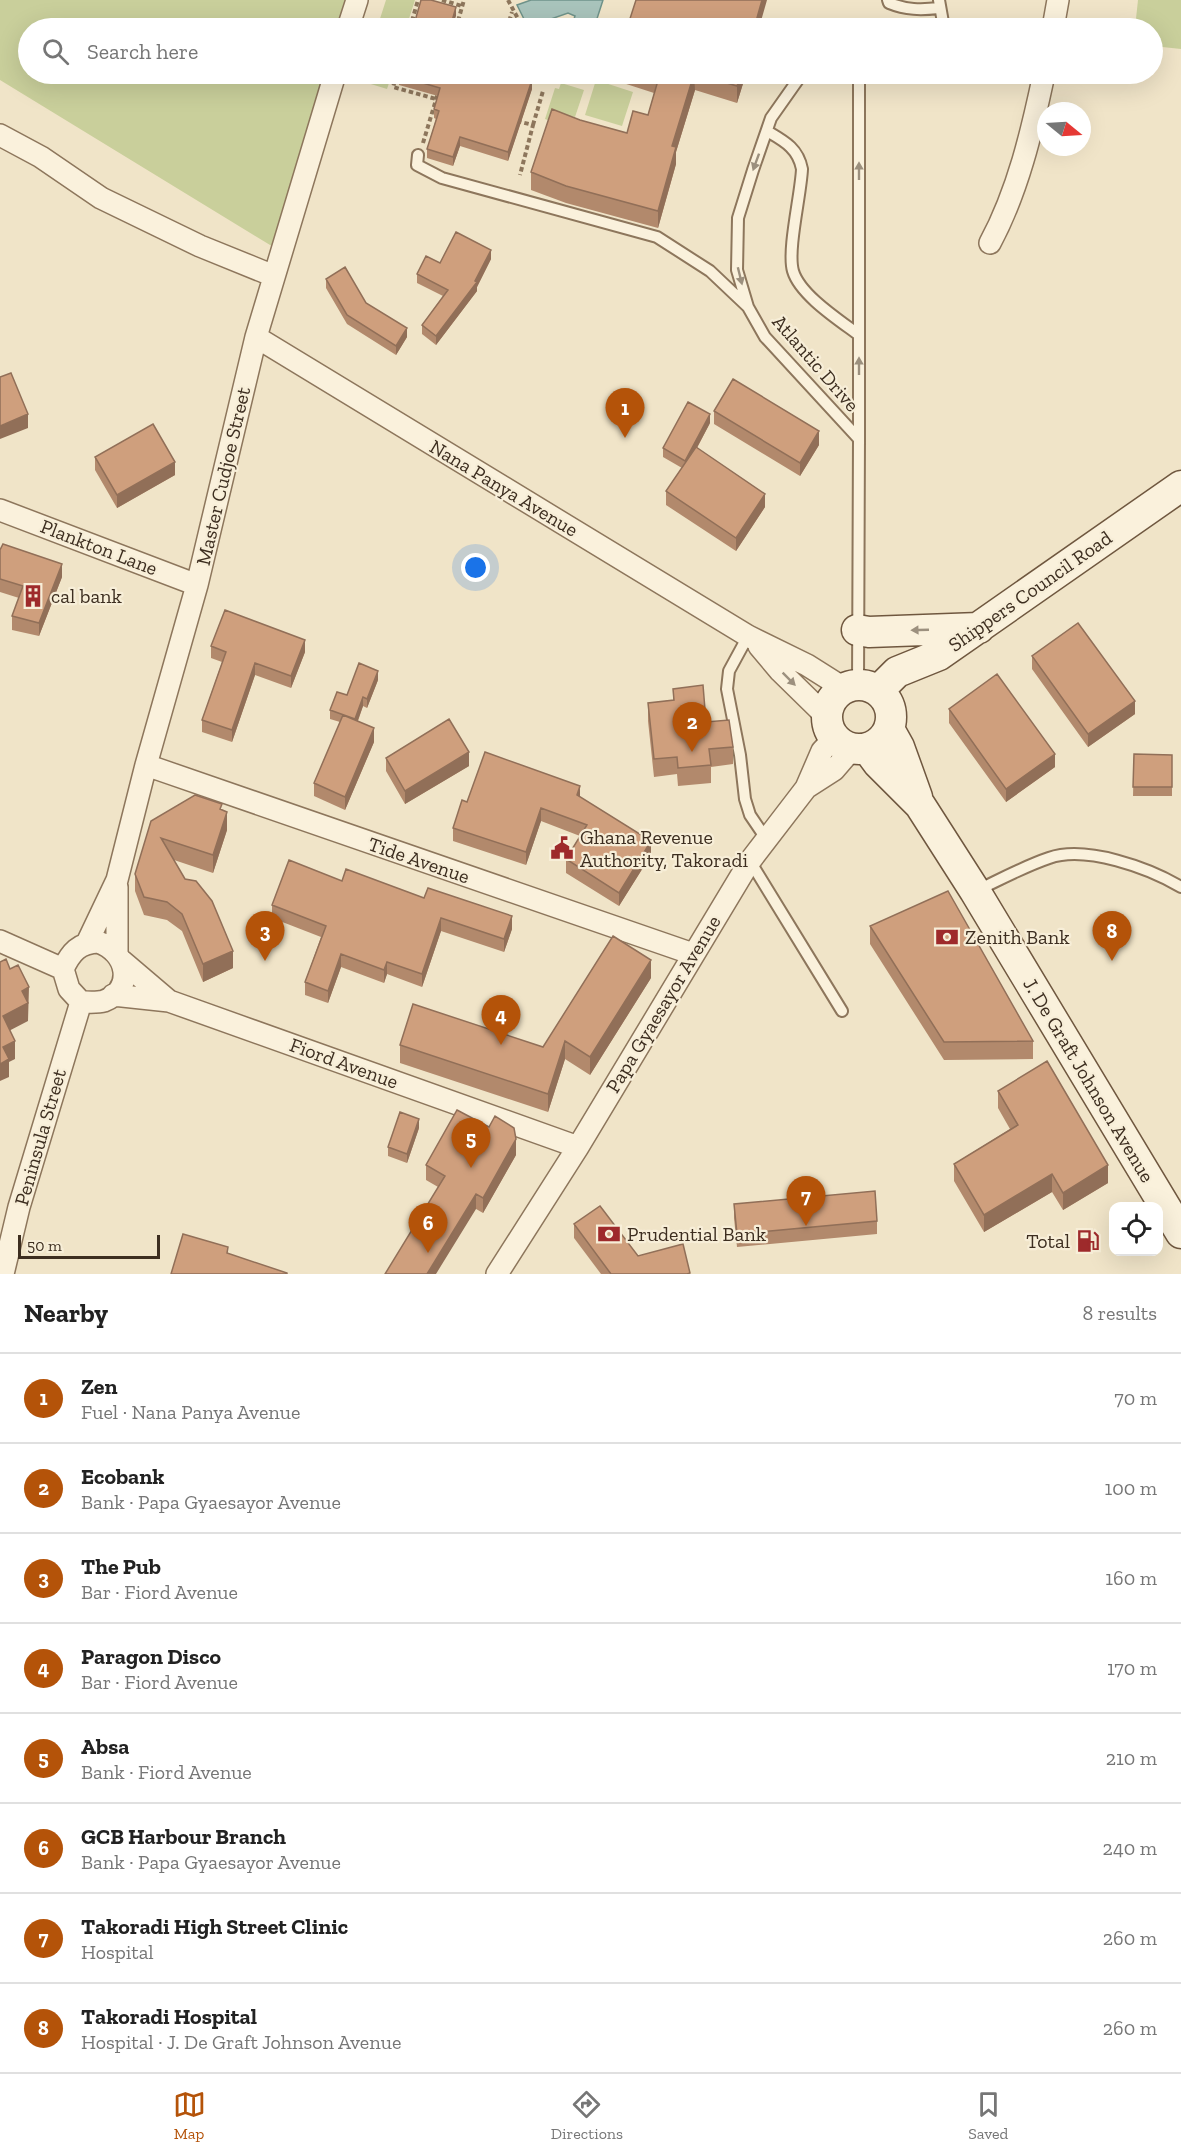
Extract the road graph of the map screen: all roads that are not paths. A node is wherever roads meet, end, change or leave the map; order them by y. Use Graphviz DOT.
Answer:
graph roads {
  1 [pos="357,0"];
  2 [pos="888,0"];
  3 [pos="1058,0"];
  4 [pos="939,4"];
  5 [pos="351,18"];
  6 [pos="1051,18"];
  7 [pos="332,84"];
  8 [pos="794,84"];
  9 [pos="859,84"];
  10 [pos="1042,84"];
  11 [pos="767,131"];
  12 [pos="0,135"];
  13 [pos="420,152"];
  14 [pos="990,243"];
  15 [pos="274,276"];
  16 [pos="748,307"];
  17 [pos="859,335"];
  18 [pos="256,337"];
  19 [pos="859,439"];
  20 [pos="1181,486"];
  21 [pos="0,510"];
  22 [pos="197,585"];
  23 [pos="979,628"];
  24 [pos="857,630"];
  25 [pos="751,637"];
  26 [pos="872,701"];
  27 [pos="845,738"];
  28 [pos="146,765"];
  29 [pos="920,805"];
  30 [pos="767,840"];
  31 [pos="750,861"];
  32 [pos="117,880"];
  33 [pos="1181,887"];
  34 [pos="975,891"];
  35 [pos="0,941"];
  36 [pos="87,943"];
  37 [pos="693,954"];
  38 [pos="120,957"];
  39 [pos="63,969"];
  40 [pos="113,995"];
  41 [pos="169,1001"];
  42 [pos="81,1002"];
  43 [pos="842,1011"];
  44 [pos="578,1147"];
  45 [pos="1181,1233"];
  46 [pos="3,1274"];
  47 [pos="497,1274"];
  1 -- 5 [label="street"];
  2 -- 4 [label="lane"];
  3 -- 6 [label="street"];
  7 -- 15 [label="street, Master Cudjoe Street"];
  8 -- 11 [label="lane, Atlantic Drive"];
  17 -- 9 [label="lane, Atlantic Drive, one-way"];
  10 -- 14 [label="street"];
  11 -- 16 [label="lane, Atlantic Drive, one-way"];
  11 -- 17 [label="lane"];
  12 -- 15 [label="street"];
  13 -- 16 [label="lane"];
  15 -- 18 [label="street, Master Cudjoe Street"];
  16 -- 19 [label="lane, Atlantic Drive"];
  19 -- 17 [label="lane, Atlantic Drive, one-way"];
  18 -- 22 [label="street, Master Cudjoe Street"];
  18 -- 25 [label="street, Nana Panya Avenue"];
  19 -- 24 [label="lane, Atlantic Drive"];
  20 -- 23 [label="street, Shippers Council Road"];
  21 -- 22 [label="street, Plankton Lane"];
  22 -- 28 [label="street, Master Cudjoe Street"];
  23 -- 24 [label="street, one-way"];
  23 -- 26 [label="street, Shippers Council Road"];
  24 -- 26 [label="lane, Atlantic Drive"];
  25 -- 26 [label="street, Nana Panya Avenue"];
  25 -- 27 [label="street, Nana Panya Avenue, one-way"];
  25 -- 30 [label="lane"];
  26 -- 27 [label="street"];
  26 -- 27 [label="street"];
  26 -- 29 [label="street, J. De Graft Johnson Avenue"];
  27 -- 29 [label="street, J. De Graft Johnson Avenue"];
  27 -- 30 [label="street, Papa Gyaesayor Avenue"];
  28 -- 32 [label="street, Master Cudjoe Street"];
  28 -- 37 [label="street, Tide Avenue"];
  29 -- 34 [label="street, J. De Graft Johnson Avenue"];
  30 -- 31 [label="street, Papa Gyaesayor Avenue"];
  31 -- 37 [label="street, Papa Gyaesayor Avenue"];
  31 -- 43 [label="lane"];
  32 -- 36 [label="street, Master Cudjoe Street"];
  32 -- 38 [label="street, Master Cudjoe Street"];
  33 -- 34 [label="lane"];
  34 -- 45 [label="street, J. De Graft Johnson Avenue"];
  35 -- 39 [label="street"];
  36 -- 38 [label="street"];
  36 -- 39 [label="street"];
  37 -- 44 [label="street, Papa Gyaesayor Avenue"];
  38 -- 40 [label="street"];
  38 -- 41 [label="street, Fiord Avenue"];
  39 -- 42 [label="street"];
  40 -- 41 [label="street"];
  40 -- 42 [label="street"];
  41 -- 44 [label="street, Fiord Avenue"];
  42 -- 46 [label="street, Peninsula Street"];
  44 -- 47 [label="street, Papa Gyaesayor Avenue"];
}
